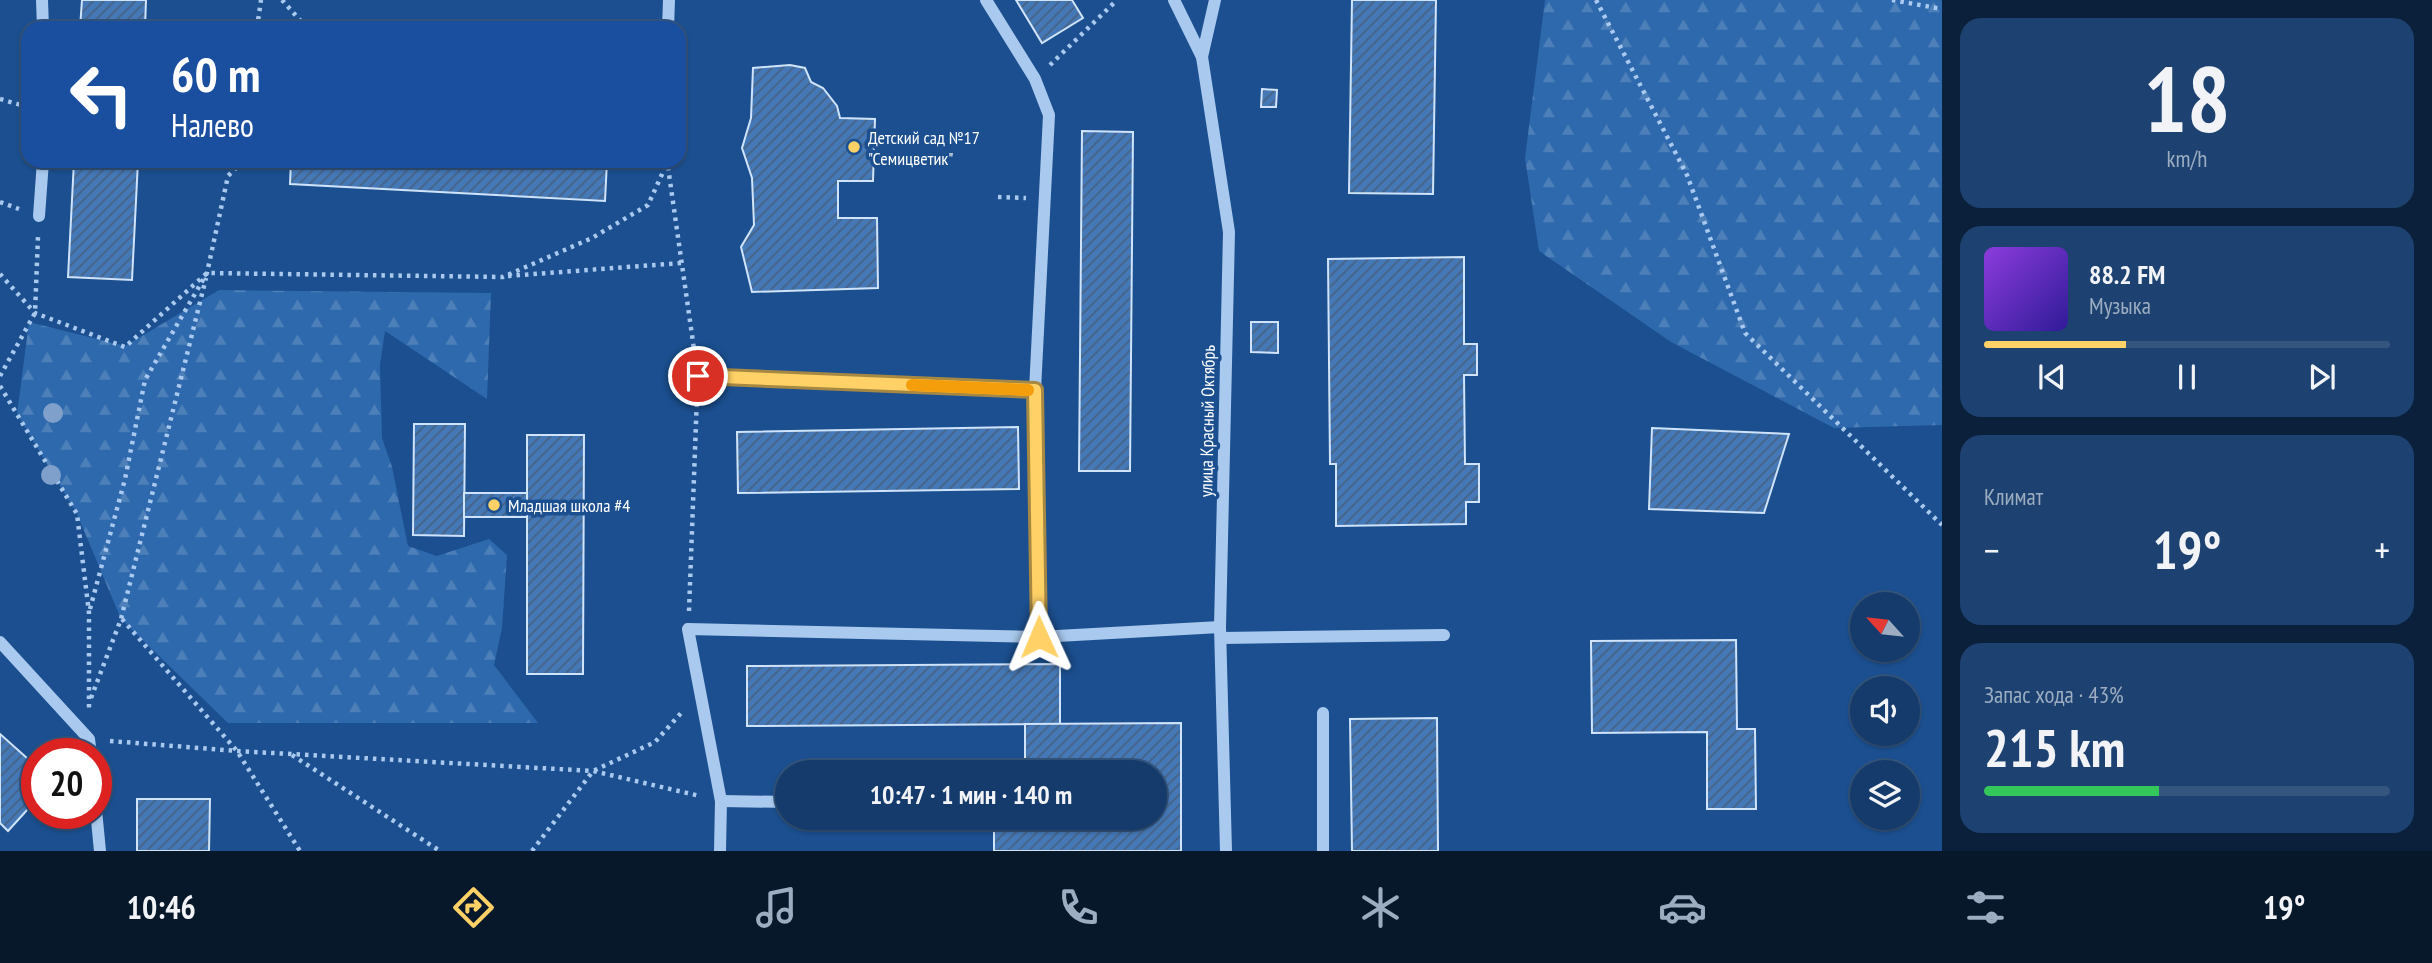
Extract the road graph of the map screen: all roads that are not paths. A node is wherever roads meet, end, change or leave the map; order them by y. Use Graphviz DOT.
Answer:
graph roads {
  1 [pos="42,0"];
  2 [pos="669,0"];
  3 [pos="986,0"];
  4 [pos="1174,0"];
  5 [pos="1215,0"];
  6 [pos="43,21"];
  7 [pos="668,21"];
  8 [pos="1202,57"];
  9 [pos="42,168"];
  10 [pos="38,216"];
  11 [pos="698,376"];
  12 [pos="1035,390"];
  13 [pos="1220,632"];
  14 [pos="1444,635"];
  15 [pos="1039,637"];
  16 [pos="0,642"];
  17 [pos="1323,713"];
  18 [pos="88,738"];
  19 [pos="721,801"];
  20 [pos="775,802"];
  21 [pos="98,829"];
  22 [pos="100,851"];
  23 [pos="720,851"];
  24 [pos="1226,851"];
  25 [pos="1323,851"];
  1 -- 6 [label="street"];
  2 -- 7 [label="street"];
  3 -- 12 [label="street"];
  4 -- 8 [label="street, улица Красный Октябрь"];
  5 -- 8 [label="street"];
  8 -- 13 [label="street, улица Красный Октябрь"];
  9 -- 10 [label="street"];
  11 -- 12 [label="street"];
  12 -- 15 [label="street"];
  13 -- 14 [label="street"];
  13 -- 15 [label="street"];
  13 -- 24 [label="street, улица Красный Октябрь"];
  15 -- 19 [label="street"];
  16 -- 18 [label="street"];
  17 -- 25 [label="street"];
  19 -- 20 [label="street"];
  19 -- 23 [label="street"];
  21 -- 22 [label="street"];
}
